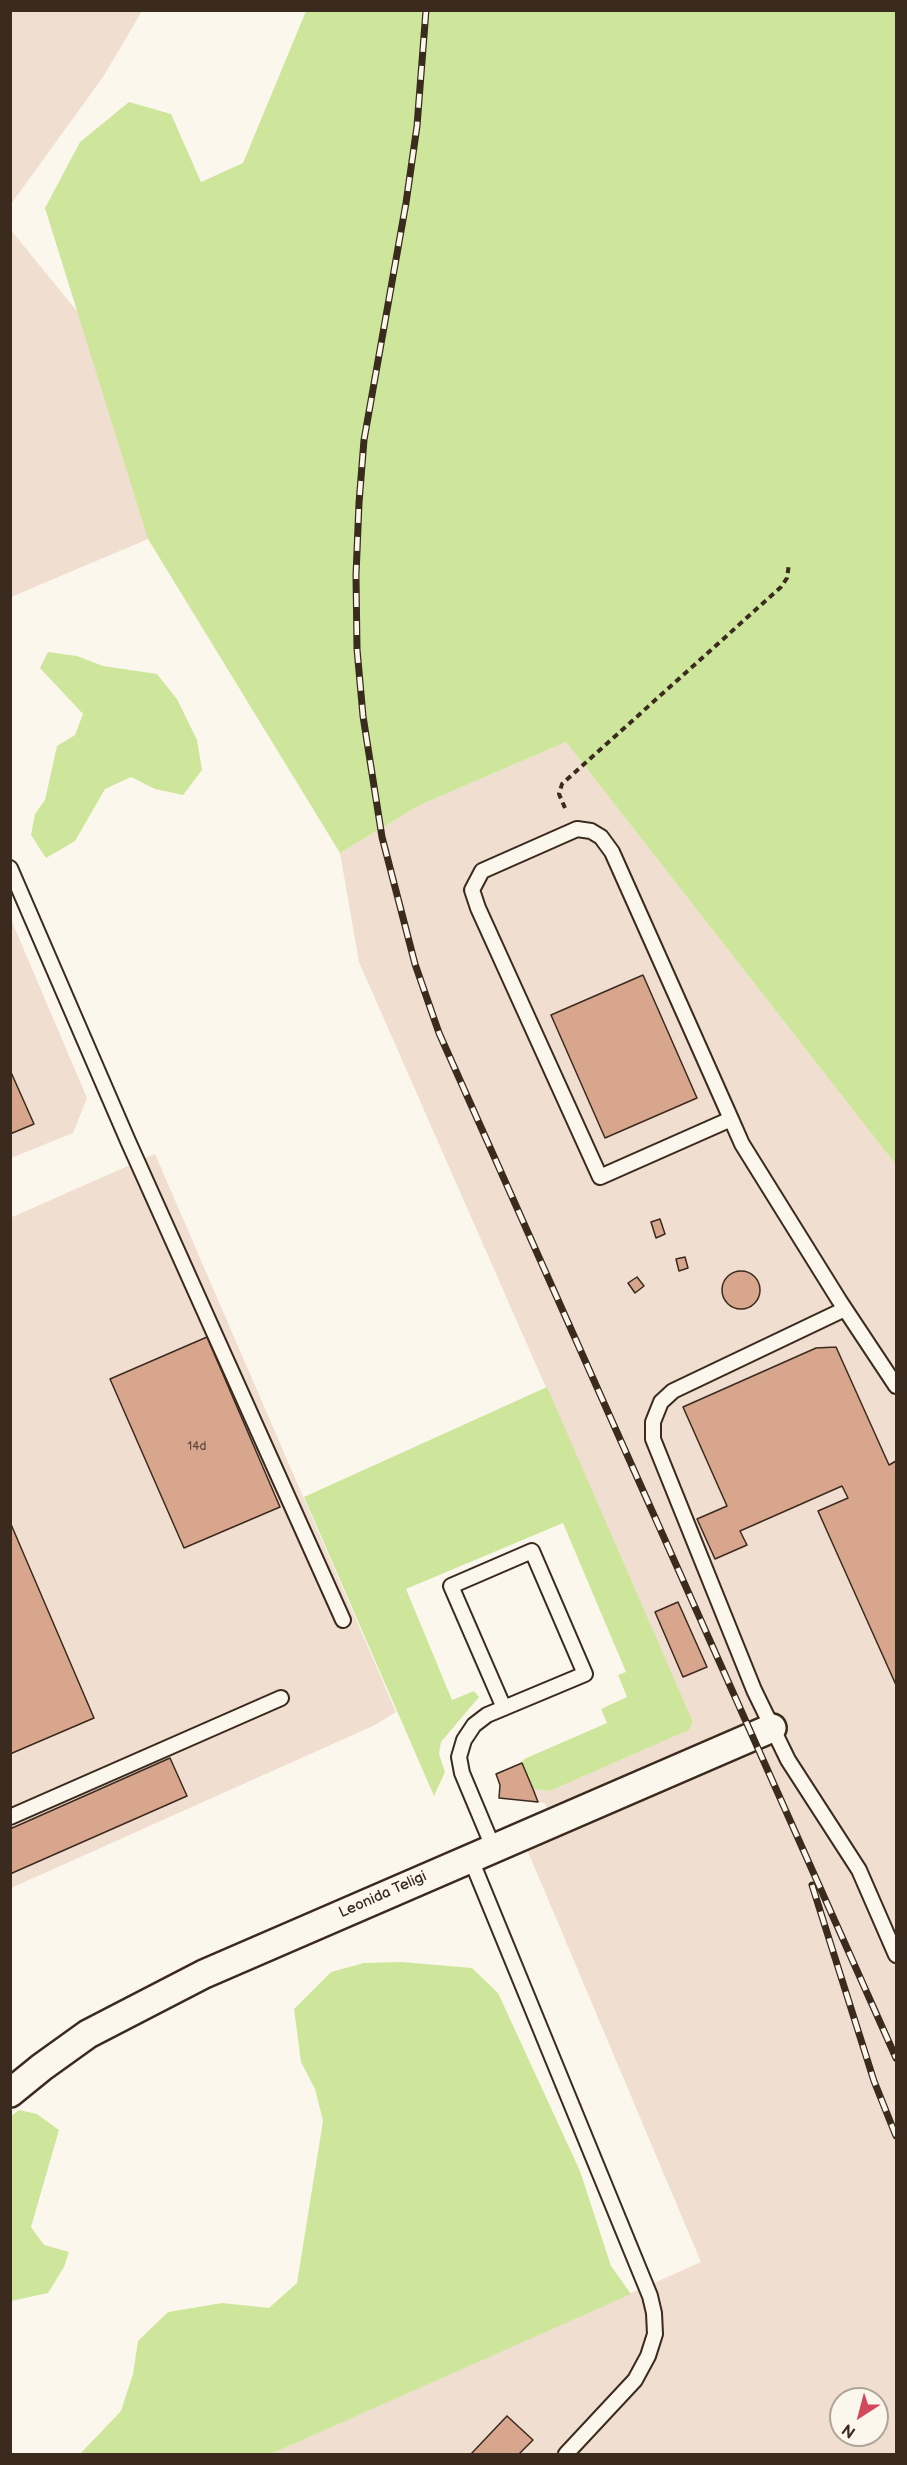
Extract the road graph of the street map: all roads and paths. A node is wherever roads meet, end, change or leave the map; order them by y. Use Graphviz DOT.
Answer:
graph roads {
  1 [pos="789,564"];
  2 [pos="577,829"];
  3 [pos="10,868"];
  4 [pos="731,1119"];
  5 [pos="845,1309"];
  6 [pos="897,1386"];
  7 [pos="343,1620"];
  8 [pos="282,1698"];
  9 [pos="504,1708"];
  10 [pos="772,1728"];
  11 [pos="10,1817"];
  12 [pos="482,1852"];
  13 [pos="897,1955"];
  14 [pos="10,2093"];
  15 [pos="566,2454"];
  1 -- 2 [label="path"];
  2 -- 4 [label="lane"];
  2 -- 4 [label="lane"];
  3 -- 7 [label="lane"];
  4 -- 5 [label="lane"];
  5 -- 6 [label="lane"];
  5 -- 10 [label="lane"];
  8 -- 11 [label="lane"];
  9 -- 9 [label="lane"];
  9 -- 12 [label="lane"];
  10 -- 12 [label="street, Leonida Teligi"];
  10 -- 13 [label="lane"];
  12 -- 14 [label="street, Leonida Teligi"];
  12 -- 15 [label="lane"];
}
